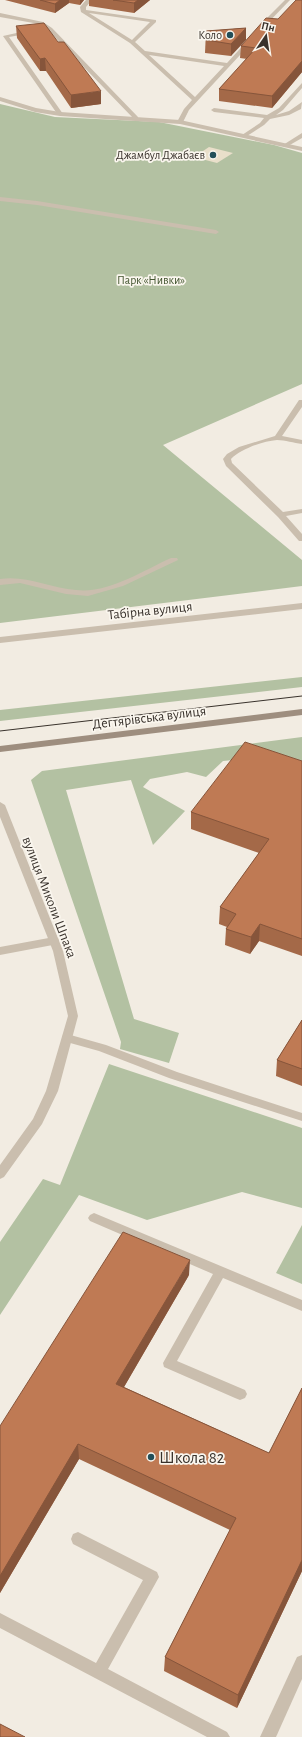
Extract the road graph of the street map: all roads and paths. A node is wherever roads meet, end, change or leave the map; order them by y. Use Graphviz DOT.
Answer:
graph roads {
  1 [pos="89,0"];
  2 [pos="288,0"];
  3 [pos="83,11"];
  4 [pos="0,15"];
  5 [pos="50,29"];
  6 [pos="43,30"];
  7 [pos="35,31"];
  8 [pos="258,31"];
  9 [pos="253,36"];
  10 [pos="132,42"];
  11 [pos="145,53"];
  12 [pos="229,65"];
  13 [pos="302,85"];
  14 [pos="0,99"];
  15 [pos="195,100"];
  16 [pos="302,104"];
  17 [pos="214,110"];
  18 [pos="60,114"];
  19 [pos="268,117"];
  20 [pos="136,118"];
  21 [pos="180,122"];
  22 [pos="245,135"];
  23 [pos="302,135"];
  24 [pos="286,144"];
  25 [pos="302,149"];
  26 [pos="0,199"];
  27 [pos="216,232"];
  28 [pos="302,402"];
  29 [pos="276,438"];
  30 [pos="302,442"];
  31 [pos="302,511"];
  32 [pos="281,515"];
  33 [pos="302,539"];
  34 [pos="174,560"];
  35 [pos="0,582"];
  36 [pos="302,606"];
  37 [pos="0,640"];
  38 [pos="302,712"];
  39 [pos="0,749"];
  40 [pos="0,805"];
  41 [pos="54,941"];
  42 [pos="0,951"];
  43 [pos="67,1038"];
  44 [pos="302,1117"];
  45 [pos="0,1174"];
  46 [pos="94,1218"];
  47 [pos="221,1271"];
  48 [pos="302,1306"];
  49 [pos="240,1394"];
  50 [pos="78,1539"];
  51 [pos="0,1620"];
  52 [pos="302,1662"];
  53 [pos="99,1672"];
  54 [pos="222,1737"];
  55 [pos="268,1737"];
  1 -- 3 [label="street"];
  2 -- 8 [label="street"];
  3 -- 10 [label="street"];
  3 -- 10 [label="street"];
  4 -- 5 [label="street"];
  5 -- 6 [label="street"];
  5 -- 20 [label="street"];
  7 -- 18 [label="street"];
  9 -- 12 [label="street"];
  10 -- 11 [label="street"];
  11 -- 12 [label="street"];
  11 -- 15 [label="street"];
  12 -- 15 [label="street"];
  13 -- 19 [label="street"];
  14 -- 18 [label="street"];
  15 -- 21 [label="street"];
  16 -- 19 [label="street"];
  17 -- 19 [label="street"];
  18 -- 20 [label="street"];
  19 -- 22 [label="street"];
  20 -- 21 [label="street"];
  21 -- 22 [label="street"];
  22 -- 24 [label="street"];
  23 -- 24 [label="street"];
  24 -- 25 [label="street"];
  26 -- 27 [label="street"];
  28 -- 29 [label="street"];
  29 -- 30 [label="street"];
  29 -- 32 [label="street"];
  31 -- 32 [label="street"];
  32 -- 33 [label="street"];
  34 -- 35 [label="street"];
  36 -- 37 [label="street, Табірна вулиця"];
  38 -- 39 [label="main road, Дегтярівська вулиця"];
  40 -- 41 [label="street, вулиця Миколи Шпака"];
  41 -- 42 [label="street"];
  41 -- 43 [label="street, вулиця Миколи Шпака"];
  43 -- 44 [label="street"];
  43 -- 45 [label="street, вулиця Миколи Шпака"];
  46 -- 47 [label="street"];
  47 -- 48 [label="street"];
  47 -- 49 [label="street"];
  50 -- 53 [label="street"];
  51 -- 53 [label="street"];
  52 -- 55 [label="street"];
  53 -- 54 [label="street"];
}
